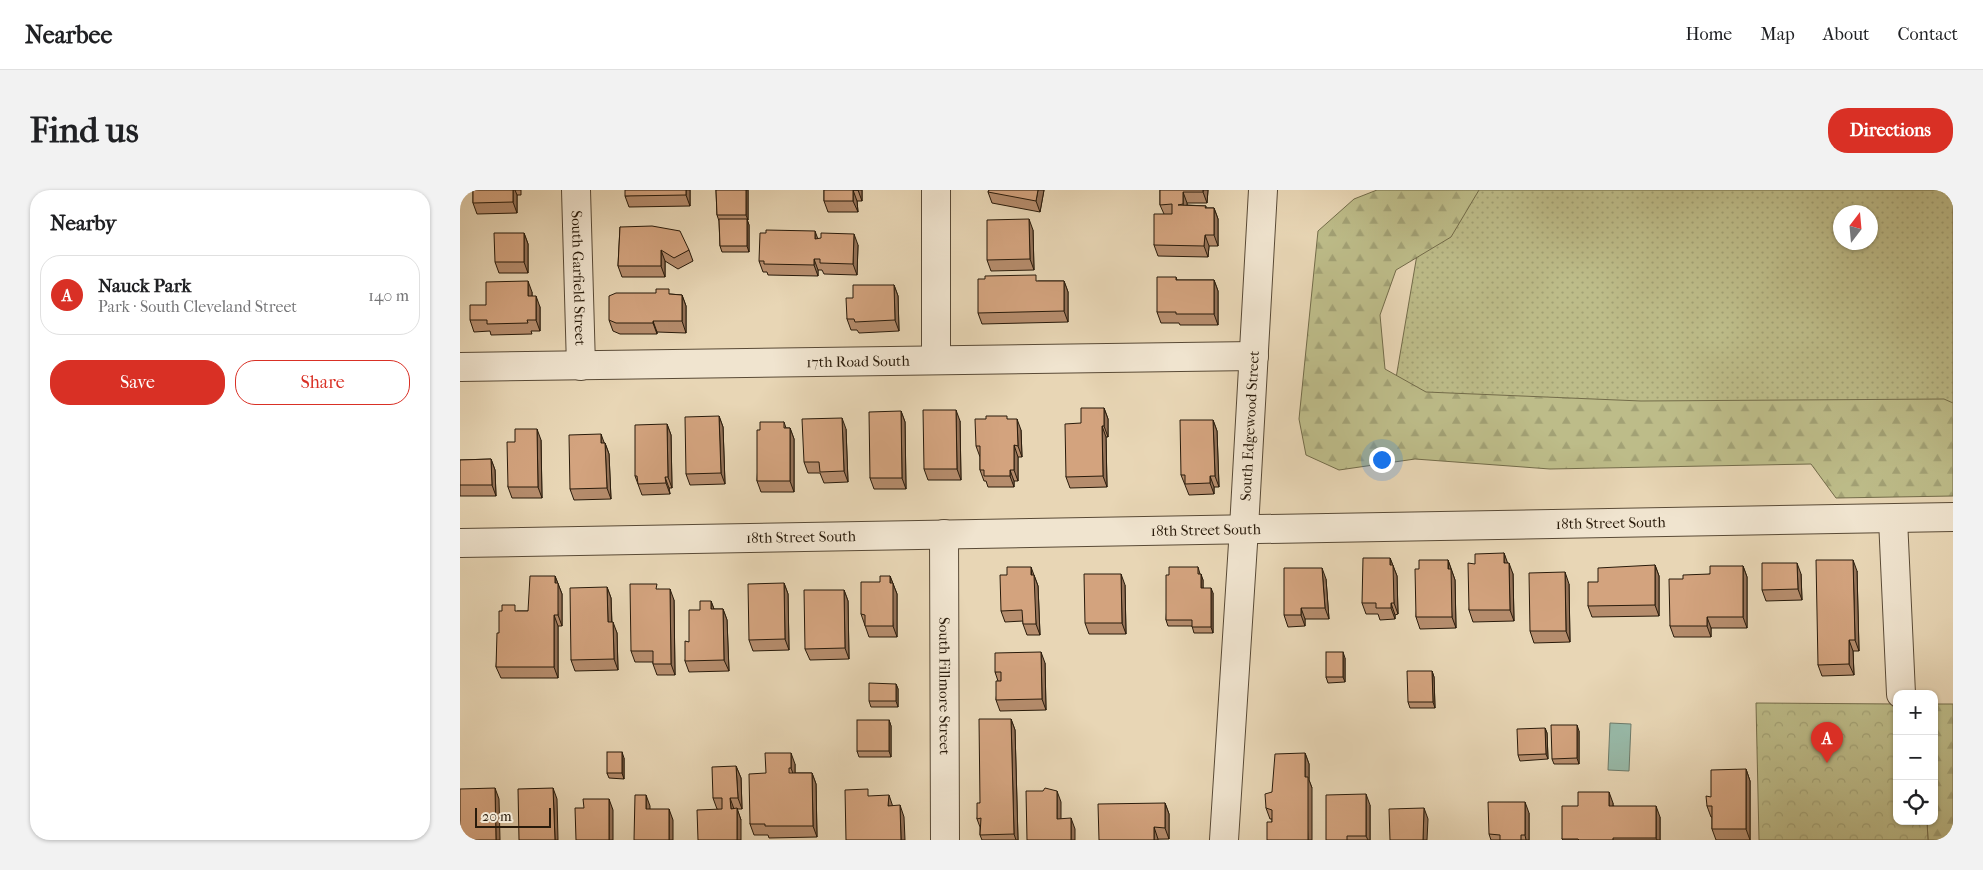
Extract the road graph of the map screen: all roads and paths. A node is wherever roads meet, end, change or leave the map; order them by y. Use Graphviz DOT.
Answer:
graph roads {
  1 [pos="576,190"];
  2 [pos="936,190"];
  3 [pos="1262,190"];
  4 [pos="1254,356"];
  5 [pos="936,359"];
  6 [pos="581,366"];
  7 [pos="460,367"];
  8 [pos="1953,517"];
  9 [pos="1893,519"];
  10 [pos="1244,528"];
  11 [pos="944,534"];
  12 [pos="460,543"];
  13 [pos="1901,690"];
  14 [pos="945,840"];
  15 [pos="1224,840"];
  1 -- 6 [label="street, South Garfield Street"];
  2 -- 5 [label="street"];
  3 -- 4 [label="street, South Edgewood Street"];
  4 -- 5 [label="street, 17th Road South"];
  4 -- 10 [label="street, South Edgewood Street"];
  5 -- 6 [label="street, 17th Road South"];
  6 -- 7 [label="street, 17th Road South"];
  8 -- 9 [label="street, 18th Street South"];
  9 -- 10 [label="street, 18th Street South"];
  9 -- 13 [label="street"];
  10 -- 11 [label="street, 18th Street South"];
  10 -- 15 [label="street, South Edgewood Street"];
  11 -- 12 [label="street, 18th Street South"];
  11 -- 14 [label="street, South Fillmore Street"];
}
